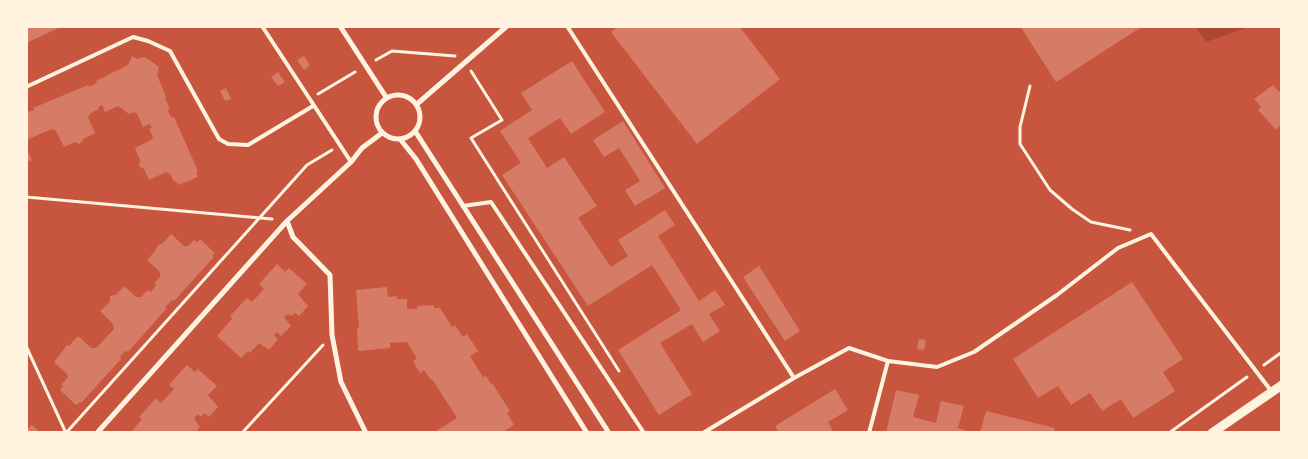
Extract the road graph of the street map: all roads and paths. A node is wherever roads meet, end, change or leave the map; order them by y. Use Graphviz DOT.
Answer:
graph roads {
  1 [pos="262,26"];
  2 [pos="340,26"];
  3 [pos="507,26"];
  4 [pos="567,26"];
  5 [pos="465,61"];
  6 [pos="365,66"];
  7 [pos="1030,86"];
  8 [pos="26,88"];
  9 [pos="386,97"];
  10 [pos="308,99"];
  11 [pos="416,104"];
  12 [pos="313,106"];
  13 [pos="415,131"];
  14 [pos="382,132"];
  15 [pos="400,139"];
  16 [pos="340,146"];
  17 [pos="351,162"];
  18 [pos="26,197"];
  19 [pos="463,206"];
  20 [pos="258,218"];
  21 [pos="287,221"];
  22 [pos="1151,234"];
  23 [pos="332,335"];
  24 [pos="26,346"];
  25 [pos="1282,352"];
  26 [pos="888,361"];
  27 [pos="1256,371"];
  28 [pos="621,374"];
  29 [pos="794,378"];
  30 [pos="1282,385"];
  31 [pos="1272,392"];
  32 [pos="97,433"];
  33 [pos="242,433"];
  34 [pos="366,433"];
  35 [pos="587,433"];
  36 [pos="609,433"];
  37 [pos="644,433"];
  38 [pos="703,433"];
  39 [pos="869,433"];
  40 [pos="1169,433"];
  41 [pos="1212,433"];
  1 -- 10 [label="lane"];
  2 -- 6 [label="street"];
  3 -- 5 [label="street"];
  4 -- 29 [label="lane"];
  5 -- 6 [label="path"];
  5 -- 11 [label="street"];
  5 -- 28 [label="path"];
  6 -- 9 [label="street"];
  6 -- 10 [label="path"];
  7 -- 22 [label="path"];
  8 -- 12 [label="lane"];
  9 -- 11 [label="street"];
  9 -- 14 [label="street"];
  10 -- 12 [label="lane"];
  11 -- 13 [label="street"];
  12 -- 16 [label="lane"];
  13 -- 15 [label="street"];
  13 -- 19 [label="street"];
  14 -- 15 [label="street"];
  14 -- 17 [label="street"];
  15 -- 35 [label="street"];
  16 -- 17 [label="lane"];
  16 -- 20 [label="path"];
  17 -- 21 [label="street"];
  18 -- 20 [label="path"];
  19 -- 36 [label="street"];
  19 -- 37 [label="lane"];
  20 -- 21 [label="path"];
  20 -- 24 [label="path"];
  21 -- 23 [label="street"];
  21 -- 32 [label="street"];
  22 -- 26 [label="lane"];
  22 -- 27 [label="lane"];
  23 -- 33 [label="path"];
  23 -- 34 [label="street"];
  25 -- 27 [label="path"];
  26 -- 29 [label="lane"];
  26 -- 39 [label="lane"];
  27 -- 31 [label="lane"];
  27 -- 40 [label="path"];
  29 -- 38 [label="lane"];
  30 -- 31 [label="street"];
  31 -- 41 [label="street"];
}
